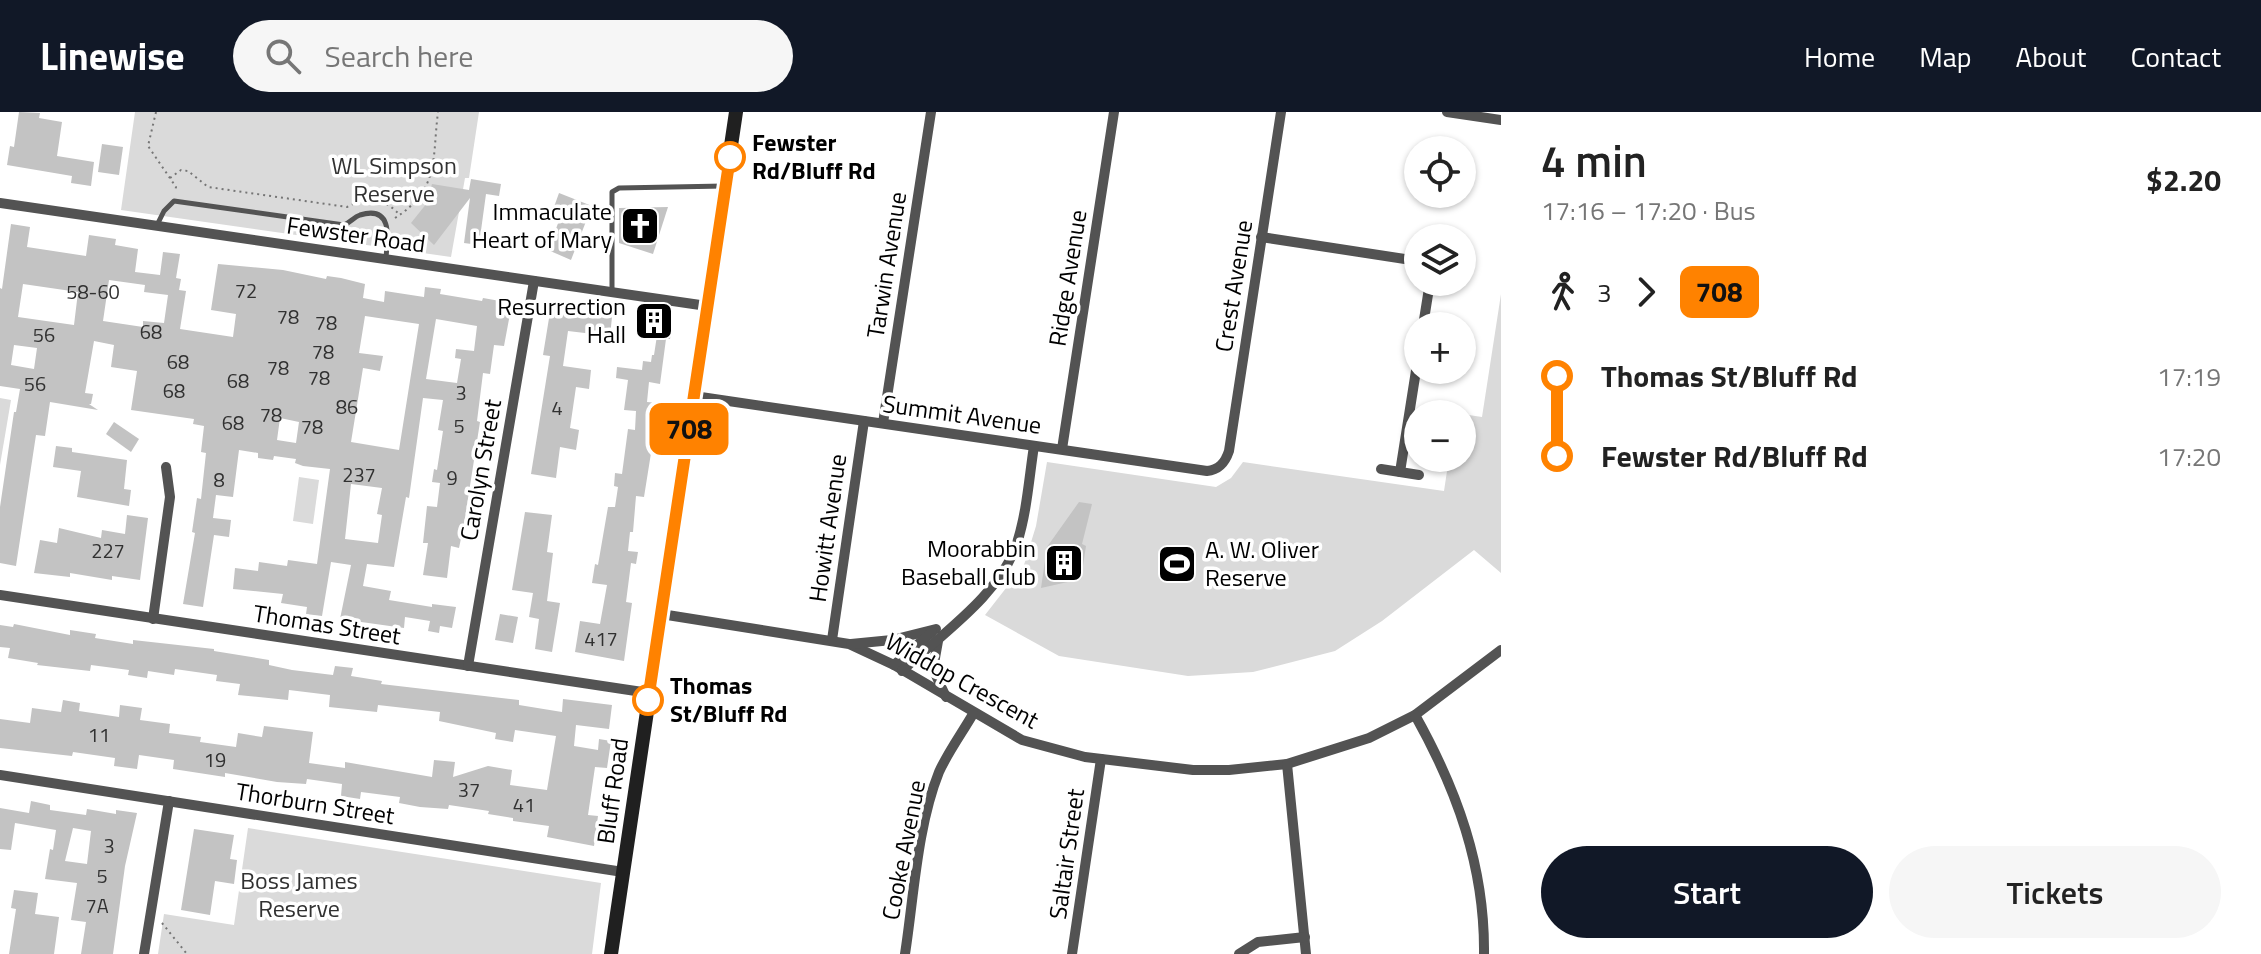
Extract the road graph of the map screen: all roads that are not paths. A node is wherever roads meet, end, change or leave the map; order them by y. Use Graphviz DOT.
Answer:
graph roads {
  1 [pos="736,112"];
  2 [pos="931,112"];
  3 [pos="1114,112"];
  4 [pos="1281,112"];
  5 [pos="1447,112"];
  6 [pos="1501,120"];
  7 [pos="725,186"];
  8 [pos="0,203"];
  9 [pos="157,226"];
  10 [pos="1261,237"];
  11 [pos="386,259"];
  12 [pos="1404,259"];
  13 [pos="534,281"];
  14 [pos="612,293"];
  15 [pos="707,306"];
  16 [pos="1414,384"];
  17 [pos="694,396"];
  18 [pos="864,421"];
  19 [pos="883,423"];
  20 [pos="1034,446"];
  21 [pos="1062,449"];
  22 [pos="1222,465"];
  23 [pos="166,467"];
  24 [pos="1381,469"];
  25 [pos="1400,472"];
  26 [pos="1419,475"];
  27 [pos="0,595"];
  28 [pos="661,614"];
  29 [pos="153,619"];
  30 [pos="938,632"];
  31 [pos="832,640"];
  32 [pos="849,644"];
  33 [pos="1501,650"];
  34 [pos="468,666"];
  35 [pos="898,668"];
  36 [pos="649,693"];
  37 [pos="946,697"];
  38 [pos="973,714"];
  39 [pos="1415,715"];
  40 [pos="1101,759"];
  41 [pos="1287,764"];
  42 [pos="0,775"];
  43 [pos="169,801"];
  44 [pos="623,872"];
  45 [pos="1305,937"];
  46 [pos="144,954"];
  47 [pos="611,954"];
  48 [pos="905,954"];
  49 [pos="1072,954"];
  50 [pos="1239,954"];
  51 [pos="1306,954"];
  52 [pos="1484,954"];
  1 -- 7 [label="main road, Bluff Road"];
  2 -- 19 [label="street, Tarwin Avenue"];
  3 -- 21 [label="street, Ridge Avenue"];
  4 -- 10 [label="street, Crest Avenue"];
  5 -- 6 [label="street"];
  7 -- 14 [label="lane"];
  7 -- 15 [label="main road, Bluff Road"];
  8 -- 9 [label="street, Fewster Road"];
  9 -- 11 [label="street, Fewster Road"];
  9 -- 11 [label="lane"];
  10 -- 12 [label="street"];
  10 -- 22 [label="street, Crest Avenue"];
  11 -- 13 [label="street, Fewster Road"];
  13 -- 14 [label="street, Fewster Road"];
  13 -- 34 [label="street, Carolyn Street"];
  14 -- 15 [label="street, Fewster Road"];
  15 -- 17 [label="main road, Bluff Road"];
  16 -- 25 [label="street"];
  17 -- 18 [label="street, Summit Avenue"];
  17 -- 28 [label="main road, Bluff Road"];
  18 -- 19 [label="street, Summit Avenue"];
  18 -- 31 [label="street, Howitt Avenue"];
  19 -- 20 [label="street, Summit Avenue"];
  20 -- 21 [label="street, Summit Avenue"];
  20 -- 30 [label="street"];
  21 -- 22 [label="street, Summit Avenue"];
  23 -- 29 [label="street"];
  24 -- 25 [label="street"];
  25 -- 26 [label="street"];
  27 -- 29 [label="street, Thomas Street"];
  28 -- 31 [label="street, Widdop Crescent"];
  28 -- 36 [label="main road, Bluff Road"];
  29 -- 34 [label="street, Thomas Street"];
  30 -- 32 [label="street"];
  30 -- 35 [label="street"];
  30 -- 37 [label="street"];
  31 -- 32 [label="street, Widdop Crescent"];
  32 -- 35 [label="street, Widdop Crescent"];
  33 -- 39 [label="street, Widdop Crescent"];
  34 -- 36 [label="street, Thomas Street"];
  35 -- 37 [label="street, Widdop Crescent"];
  36 -- 44 [label="main road, Bluff Road"];
  37 -- 38 [label="street, Widdop Crescent"];
  38 -- 40 [label="street, Widdop Crescent"];
  38 -- 48 [label="street, Cooke Avenue"];
  39 -- 41 [label="street, Widdop Crescent"];
  39 -- 52 [label="street"];
  40 -- 41 [label="street, Widdop Crescent"];
  40 -- 49 [label="street, Saltair Street"];
  41 -- 45 [label="street"];
  42 -- 43 [label="street, Thorburn Street"];
  43 -- 44 [label="street, Thorburn Street"];
  43 -- 46 [label="street"];
  44 -- 47 [label="main road, Bluff Road"];
  45 -- 50 [label="street"];
  45 -- 51 [label="street"];
}
